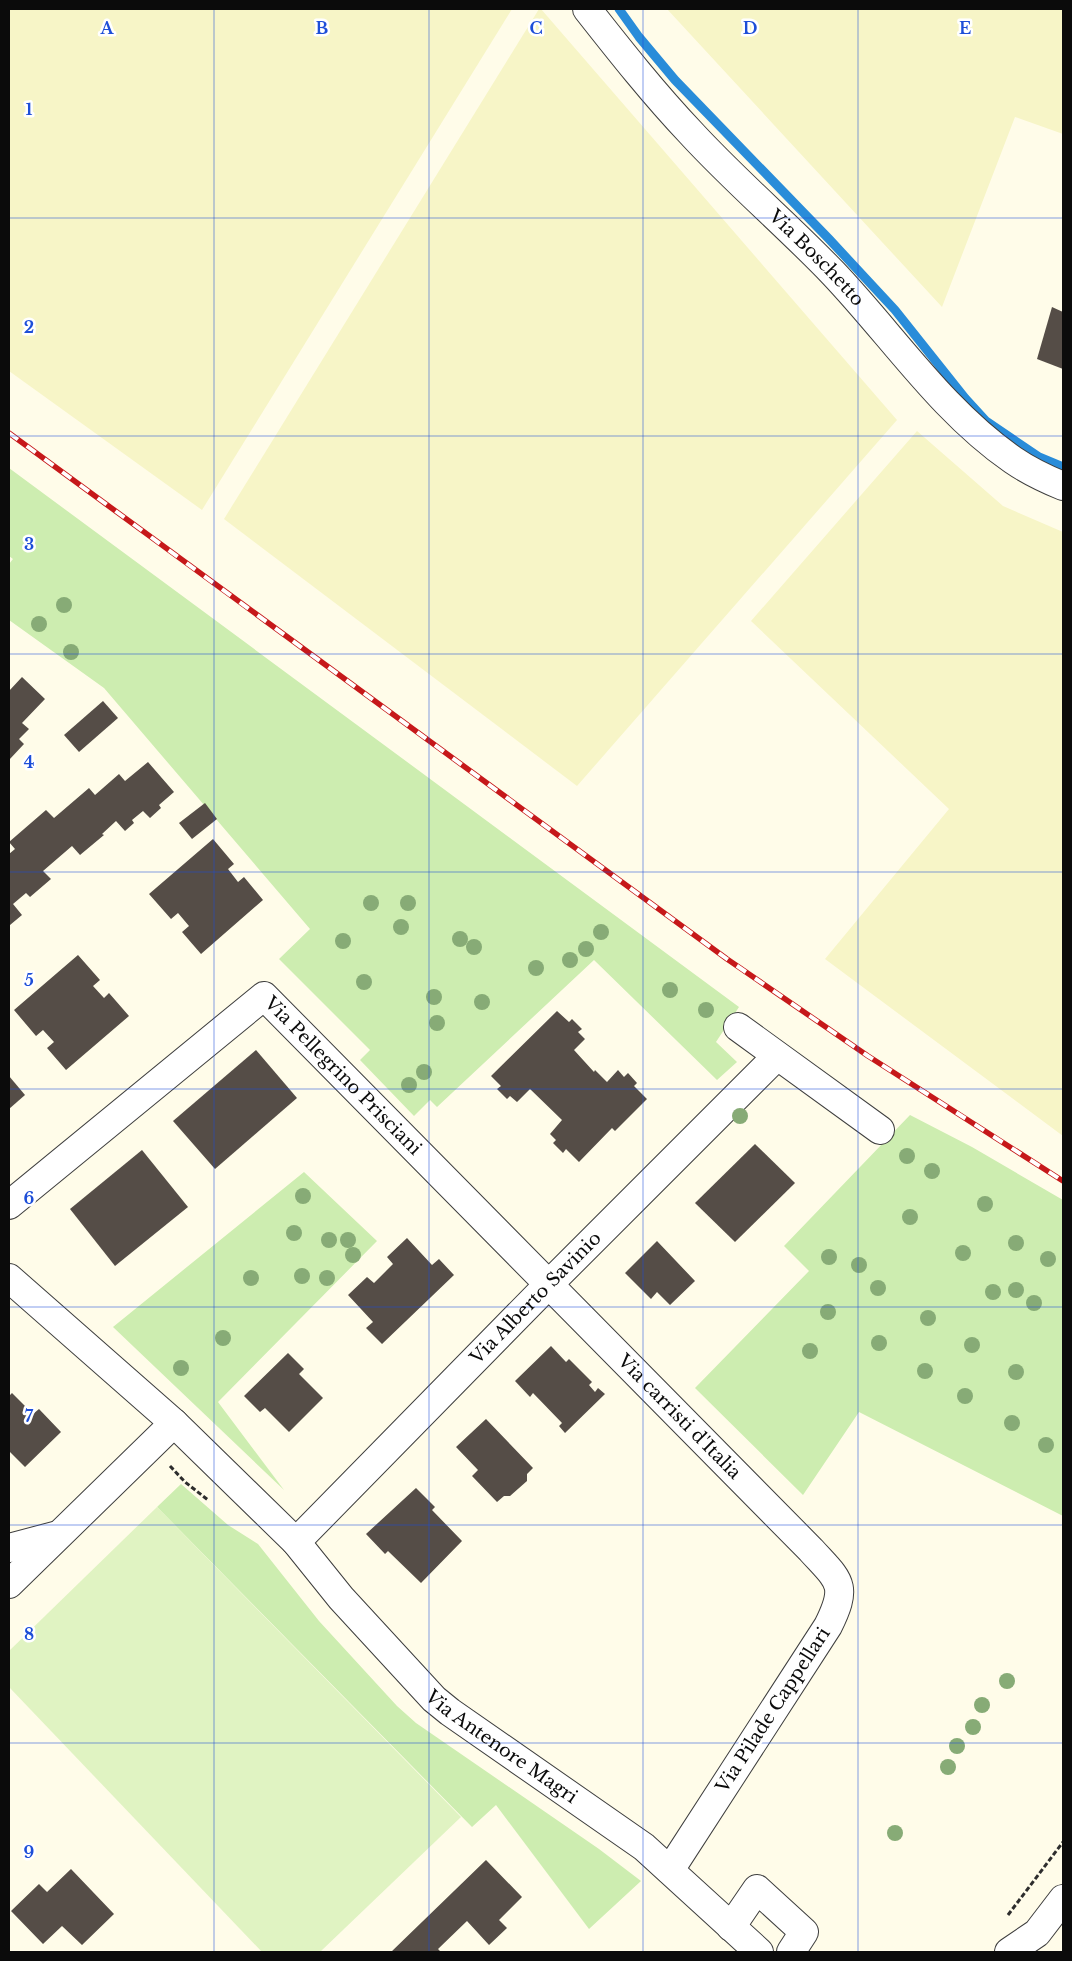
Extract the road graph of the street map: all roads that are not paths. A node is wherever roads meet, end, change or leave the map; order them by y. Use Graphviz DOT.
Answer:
graph roads {
  1 [pos="587,9"];
  2 [pos="1063,486"];
  3 [pos="738,1027"];
  4 [pos="777,1056"];
  5 [pos="880,1130"];
  6 [pos="9,1205"];
  7 [pos="9,1278"];
  8 [pos="550,1284"];
  9 [pos="174,1423"];
  10 [pos="60,1534"];
  11 [pos="296,1542"];
  12 [pos="9,1548"];
  13 [pos="811,1550"];
  14 [pos="9,1584"];
  15 [pos="670,1870"];
  16 [pos="1063,1899"];
  17 [pos="731,1927"];
  18 [pos="759,1952"];
  19 [pos="791,1952"];
  20 [pos="1009,1952"];
  1 -- 2 [label="street, Via Boschetto"];
  3 -- 4 [label="street"];
  4 -- 5 [label="street"];
  4 -- 8 [label="street, Via Alberto Savinio"];
  6 -- 8 [label="street, Via Pellegrino Prisciani"];
  7 -- 9 [label="street, Via Antenore Magri"];
  8 -- 11 [label="street, Via Alberto Savinio"];
  8 -- 13 [label="street, Via carristi d'Italia"];
  9 -- 10 [label="street"];
  9 -- 11 [label="street, Via Antenore Magri"];
  10 -- 12 [label="street"];
  10 -- 14 [label="street"];
  11 -- 15 [label="street, Via Antenore Magri"];
  13 -- 15 [label="street, Via Pilade Cappellari"];
  15 -- 17 [label="street, Via Antenore Magri"];
  16 -- 20 [label="street"];
  17 -- 18 [label="street, Via Antenore Magri"];
  17 -- 19 [label="street"];
}
